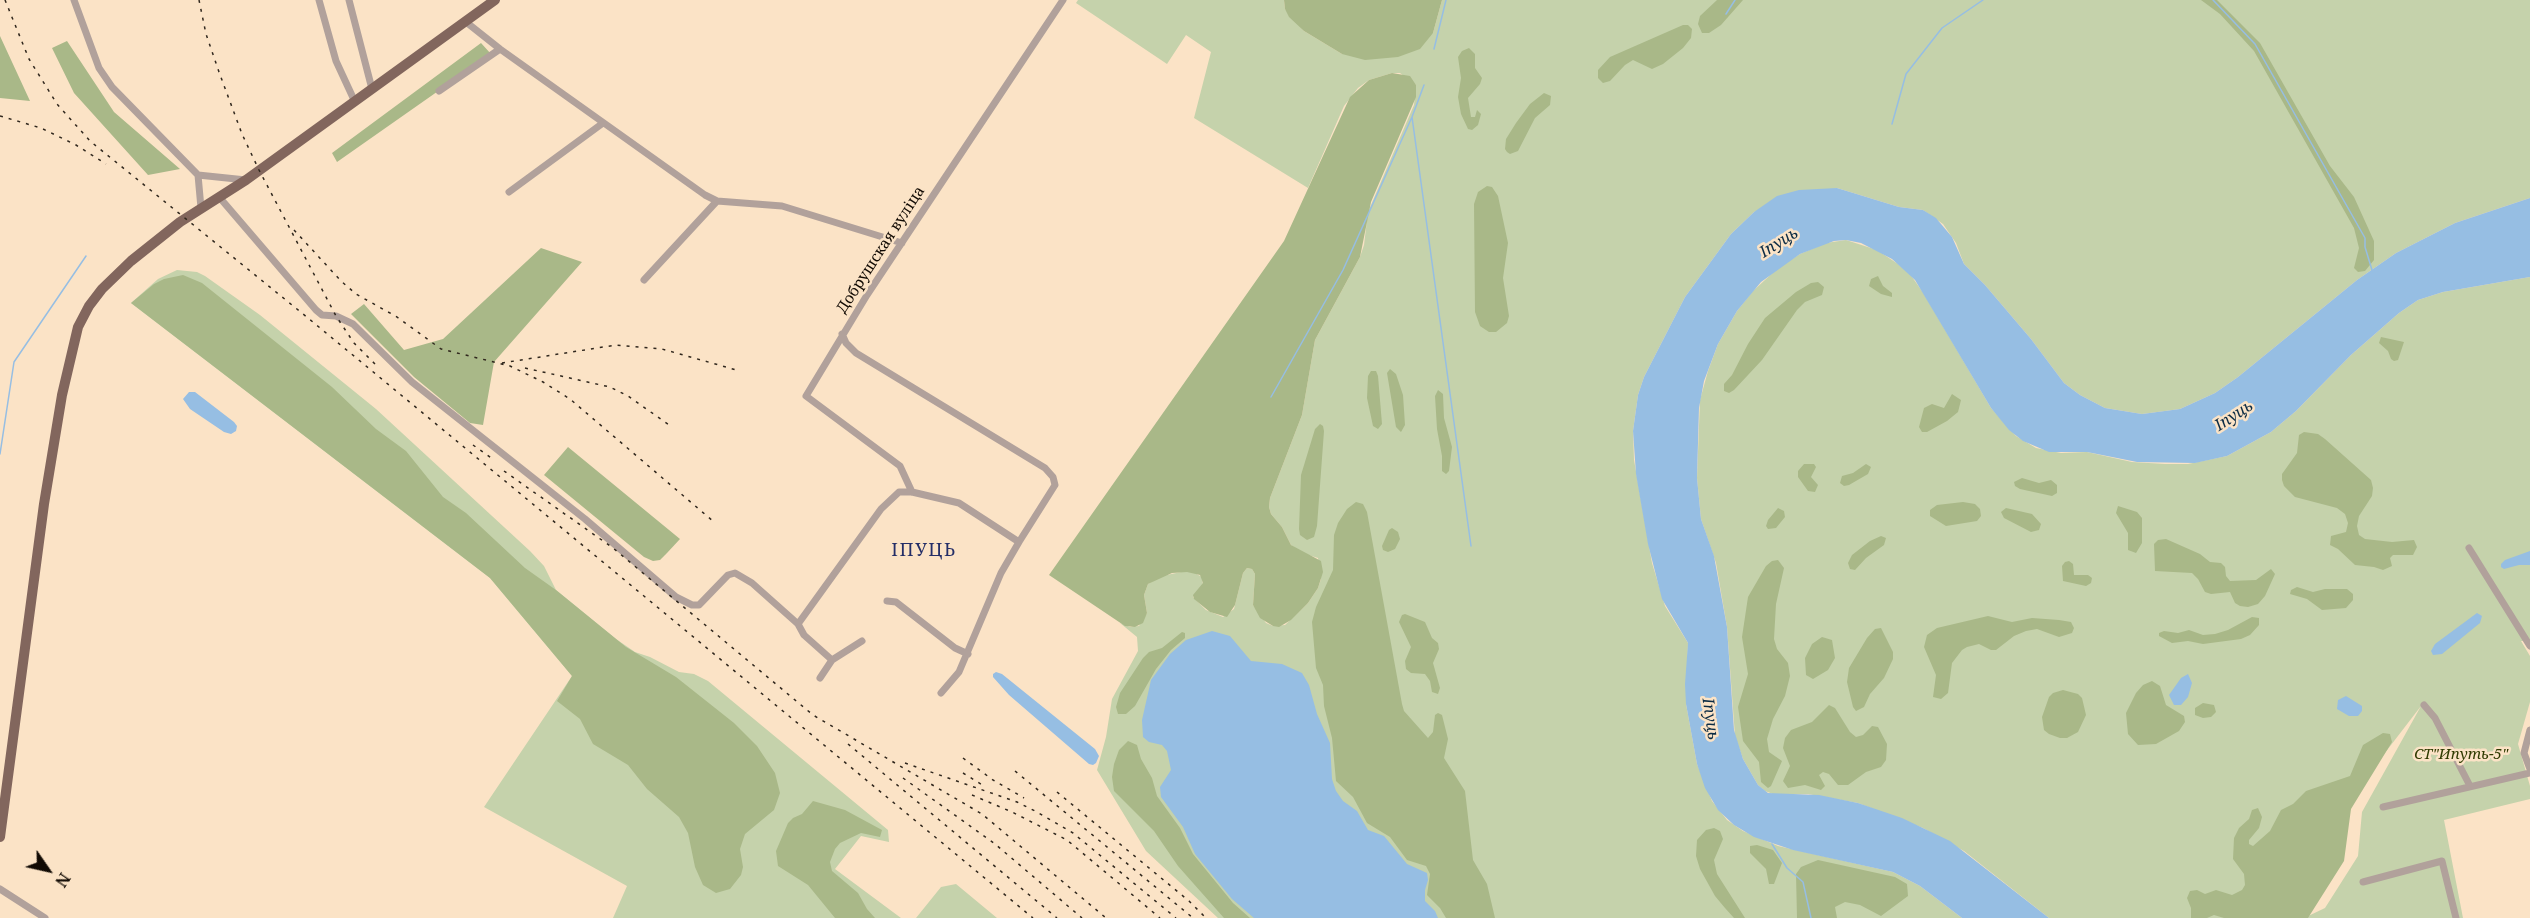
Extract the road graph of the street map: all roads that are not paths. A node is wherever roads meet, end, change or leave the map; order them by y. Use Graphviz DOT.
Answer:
graph roads {
  1 [pos="74,0"];
  2 [pos="319,0"];
  3 [pos="349,0"];
  4 [pos="495,0"];
  5 [pos="1063,0"];
  6 [pos="466,21"];
  7 [pos="500,49"];
  8 [pos="372,89"];
  9 [pos="439,91"];
  10 [pos="355,102"];
  11 [pos="603,123"];
  12 [pos="198,175"];
  13 [pos="246,180"];
  14 [pos="509,192"];
  15 [pos="220,198"];
  16 [pos="717,201"];
  17 [pos="201,208"];
  18 [pos="902,243"];
  19 [pos="644,280"];
  20 [pos="842,334"];
  21 [pos="912,492"];
  22 [pos="1019,543"];
  23 [pos="2469,548"];
  24 [pos="887,601"];
  25 [pos="798,624"];
  26 [pos="862,641"];
  27 [pos="2530,646"];
  28 [pos="968,654"];
  29 [pos="832,660"];
  30 [pos="820,678"];
  31 [pos="940,693"];
  32 [pos="2424,705"];
  33 [pos="2530,730"];
  34 [pos="2530,771"];
  35 [pos="2470,786"];
  36 [pos="2383,807"];
  37 [pos="0,837"];
  38 [pos="2363,882"];
  39 [pos="0,889"];
  40 [pos="45,918"];
  41 [pos="2456,918"];
  1 -- 12 [label="street"];
  2 -- 10 [label="street"];
  3 -- 8 [label="street"];
  4 -- 6 [label="main road"];
  5 -- 18 [label="street, Добрушская вуліца"];
  6 -- 7 [label="street"];
  6 -- 8 [label="main road"];
  7 -- 9 [label="street"];
  7 -- 11 [label="street"];
  8 -- 10 [label="main road"];
  10 -- 13 [label="main road"];
  11 -- 14 [label="street"];
  11 -- 16 [label="street"];
  12 -- 13 [label="street"];
  12 -- 17 [label="street"];
  13 -- 15 [label="main road"];
  15 -- 17 [label="main road"];
  15 -- 25 [label="street"];
  16 -- 18 [label="street"];
  16 -- 19 [label="street"];
  17 -- 37 [label="main road"];
  18 -- 20 [label="street, Добрушская вуліца"];
  20 -- 21 [label="street, Добрушская вуліца"];
  20 -- 22 [label="street"];
  21 -- 22 [label="street"];
  21 -- 25 [label="street"];
  22 -- 28 [label="street"];
  23 -- 27 [label="street"];
  24 -- 28 [label="street"];
  25 -- 29 [label="street"];
  26 -- 29 [label="street"];
  28 -- 31 [label="street"];
  29 -- 30 [label="street"];
  32 -- 35 [label="street"];
  33 -- 34 [label="street"];
  34 -- 35 [label="street"];
  35 -- 36 [label="street"];
  38 -- 41 [label="street"];
  39 -- 40 [label="street"];
}
